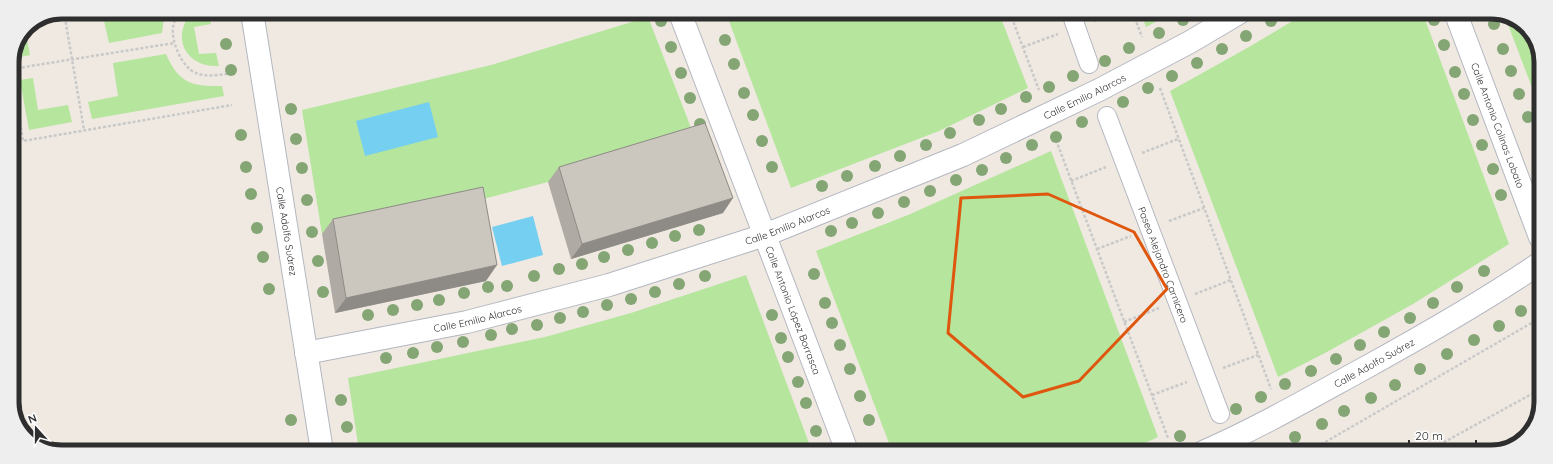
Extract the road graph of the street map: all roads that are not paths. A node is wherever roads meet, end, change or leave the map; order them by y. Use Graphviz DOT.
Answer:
graph roads {
  1 [pos="253,19"];
  2 [pos="682,19"];
  3 [pos="1073,19"];
  4 [pos="1229,19"];
  5 [pos="1458,19"];
  6 [pos="1089,64"];
  7 [pos="1107,116"];
  8 [pos="1534,221"];
  9 [pos="765,235"];
  10 [pos="1534,267"];
  11 [pos="306,353"];
  12 [pos="1220,414"];
  13 [pos="321,445"];
  14 [pos="845,445"];
  15 [pos="1219,445"];
  1 -- 11 [label="street, Calle Adolfo Suárez"];
  2 -- 9 [label="street, Calle Antonio López Borrasca"];
  3 -- 6 [label="street"];
  4 -- 9 [label="street, Calle Emilio Alarcos"];
  5 -- 8 [label="street, Calle Antonio Colinas Lobato"];
  7 -- 12 [label="street, Paseo Alejandro Carnicero"];
  9 -- 11 [label="street, Calle Emilio Alarcos"];
  9 -- 14 [label="street, Calle Antonio López Borrasca"];
  10 -- 15 [label="street, Calle Adolfo Suárez"];
  11 -- 13 [label="street, Calle Adolfo Suárez"];
}
